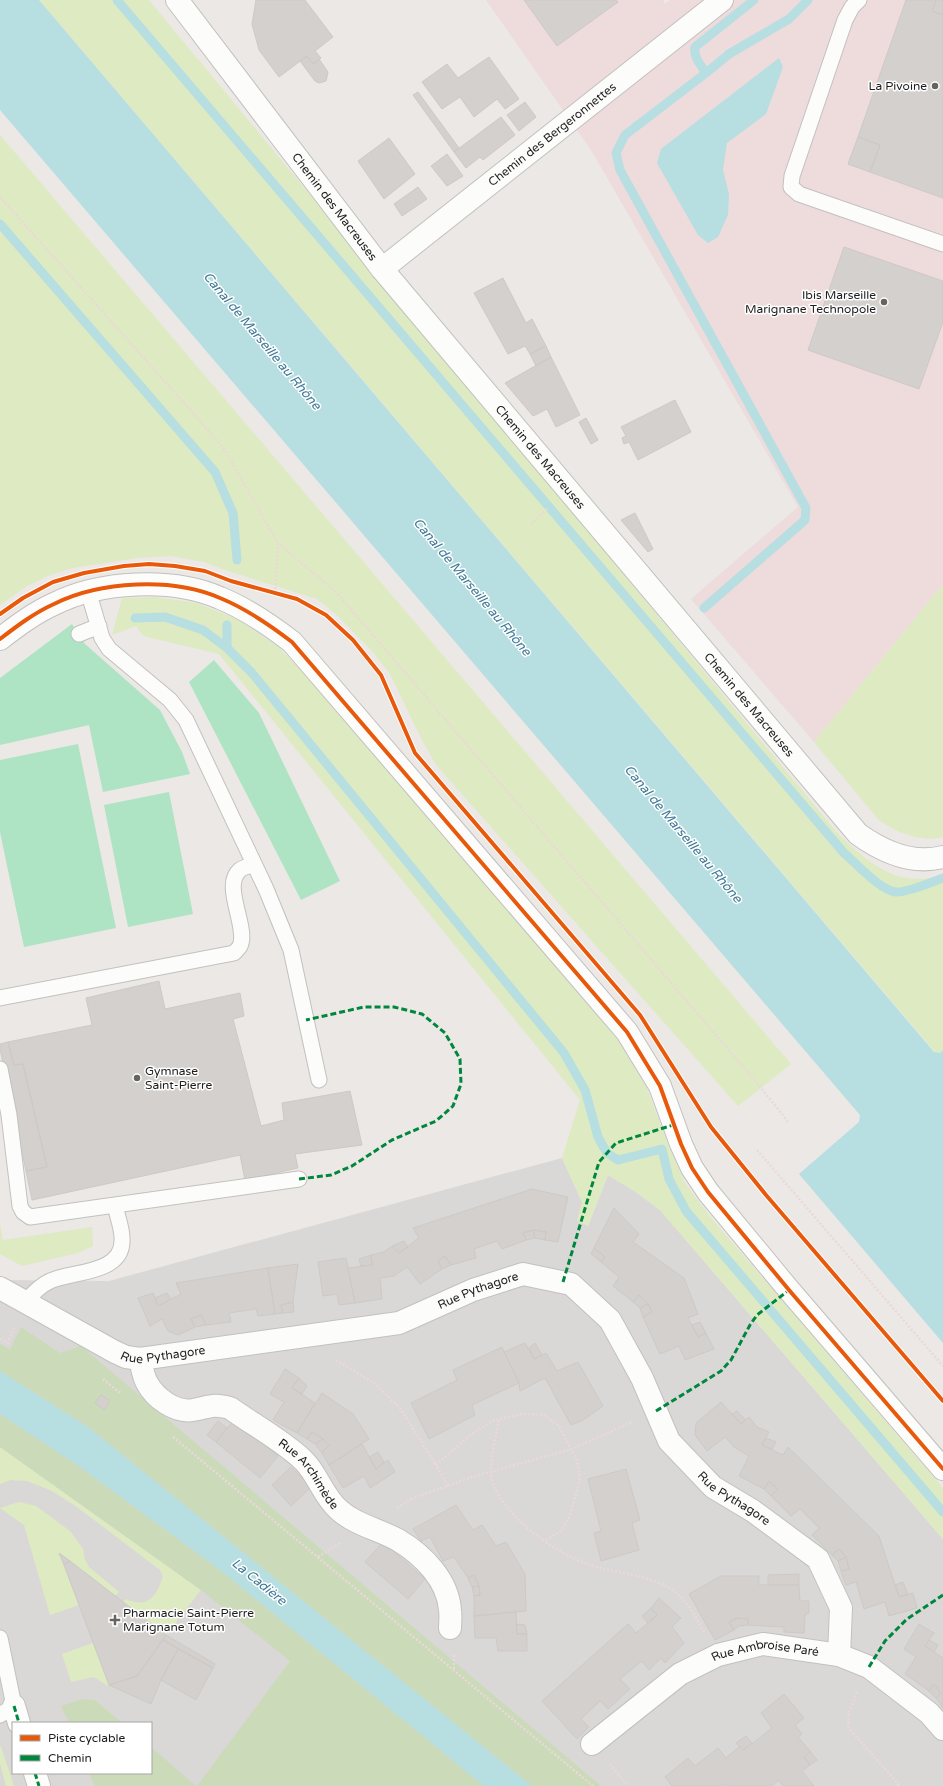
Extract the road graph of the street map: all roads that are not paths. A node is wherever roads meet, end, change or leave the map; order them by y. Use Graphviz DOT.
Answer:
graph roads {
  1 [pos="177,0"];
  2 [pos="722,0"];
  3 [pos="859,0"];
  4 [pos="943,244"];
  5 [pos="382,269"];
  6 [pos="88,592"];
  7 [pos="99,626"];
  8 [pos="79,634"];
  9 [pos="0,639"];
  10 [pos="943,857"];
  11 [pos="254,864"];
  12 [pos="0,998"];
  13 [pos="0,1069"];
  14 [pos="319,1080"];
  15 [pos="299,1179"];
  16 [pos="115,1205"];
  17 [pos="0,1288"];
  18 [pos="24,1303"];
  19 [pos="140,1359"];
  20 [pos="943,1469"];
  21 [pos="450,1628"];
  22 [pos="0,1638"];
  23 [pos="839,1655"];
  24 [pos="11,1715"];
  25 [pos="943,1728"];
  26 [pos="592,1744"];
  27 [pos="35,1774"];
  28 [pos="39,1786"];
  1 -- 5 [label="street, Chemin des Macreuses"];
  2 -- 5 [label="street, Chemin des Bergeronnettes"];
  3 -- 4 [label="lane"];
  5 -- 10 [label="street, Chemin des Macreuses"];
  6 -- 7 [label="lane"];
  6 -- 9 [label="street"];
  6 -- 20 [label="street"];
  7 -- 8 [label="lane"];
  7 -- 11 [label="lane"];
  11 -- 12 [label="lane"];
  11 -- 14 [label="lane"];
  13 -- 16 [label="lane"];
  15 -- 16 [label="lane"];
  16 -- 18 [label="lane"];
  17 -- 18 [label="street, Rue Pythagore"];
  18 -- 19 [label="street, Rue Pythagore"];
  19 -- 21 [label="street, Rue Archimède"];
  19 -- 23 [label="street, Rue Pythagore"];
  22 -- 24 [label="lane"];
  23 -- 25 [label="street, Rue Ambroise Paré"];
  23 -- 26 [label="street, Rue Ambroise Paré"];
  27 -- 28 [label="street"];
}
